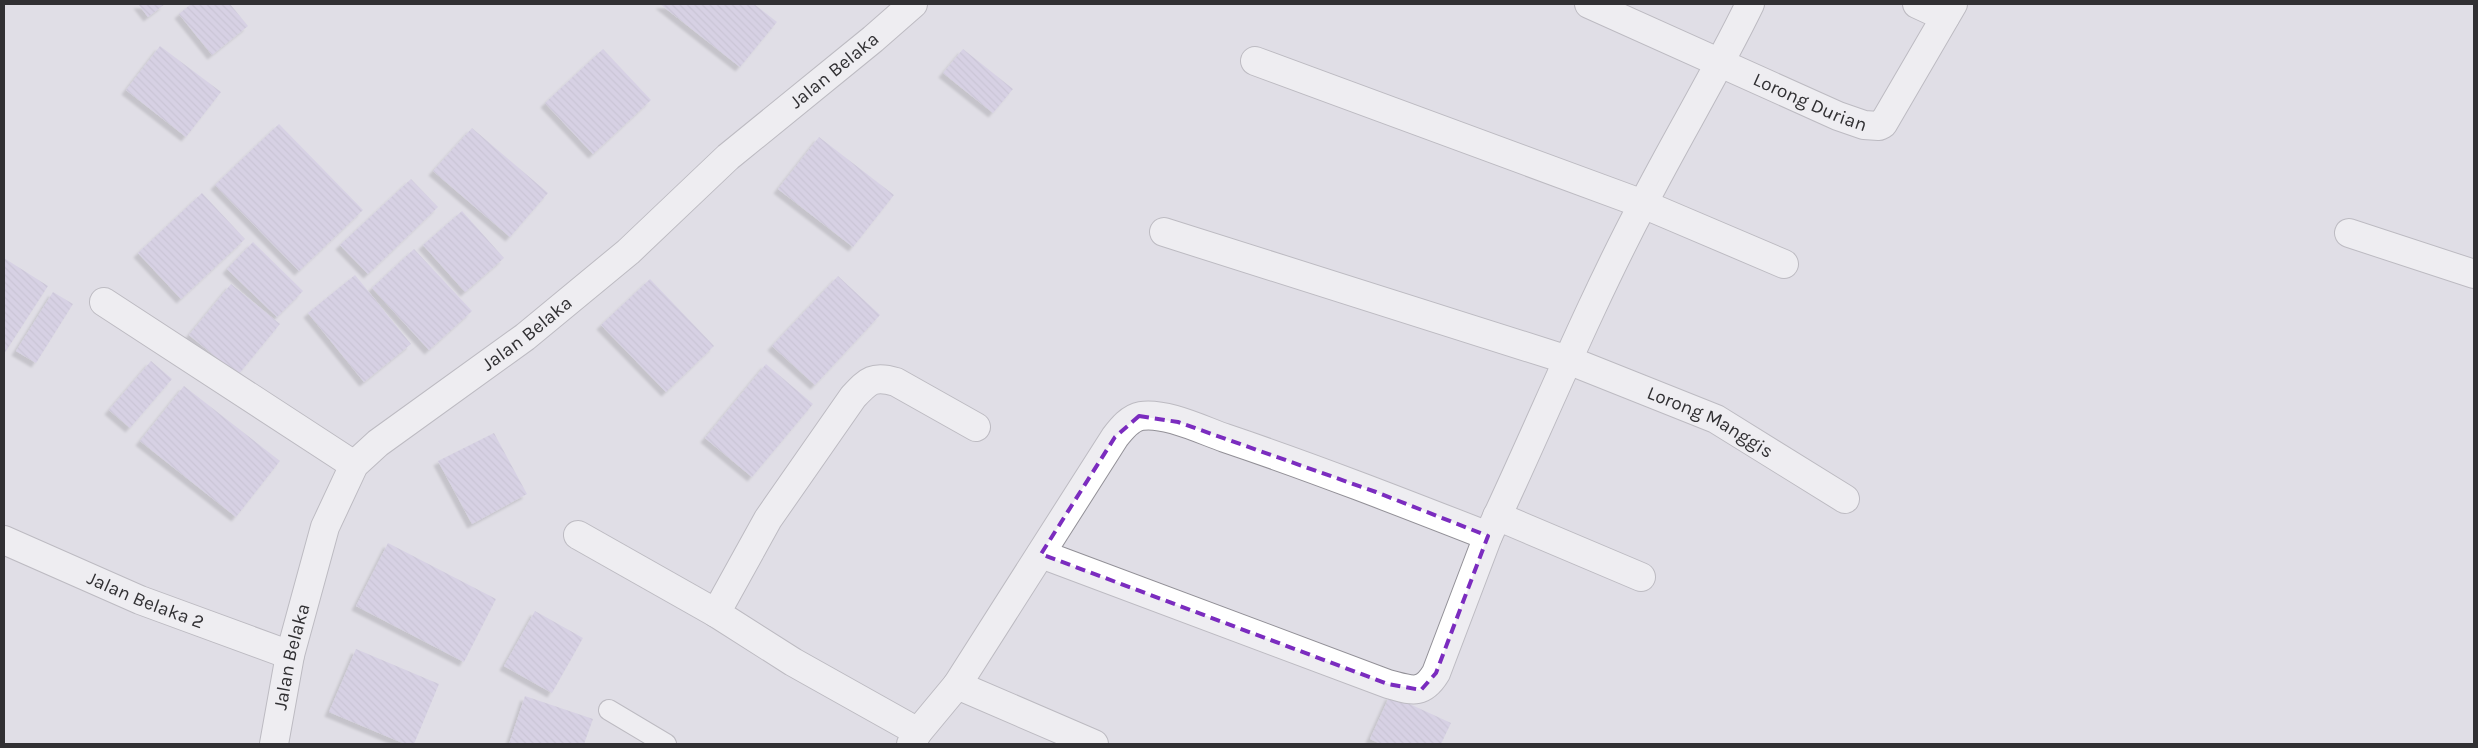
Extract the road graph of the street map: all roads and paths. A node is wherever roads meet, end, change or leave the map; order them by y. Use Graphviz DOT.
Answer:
graph roads {
  1 [pos="912,4"];
  2 [pos="1589,4"];
  3 [pos="1750,4"];
  4 [pos="1916,4"];
  5 [pos="1949,11"];
  6 [pos="1255,61"];
  7 [pos="1721,63"];
  8 [pos="1643,204"];
  9 [pos="1164,232"];
  10 [pos="2349,234"];
  11 [pos="1784,264"];
  12 [pos="2474,274"];
  13 [pos="104,302"];
  14 [pos="1568,360"];
  15 [pos="976,428"];
  16 [pos="354,465"];
  17 [pos="1846,499"];
  18 [pos="1493,526"];
  19 [pos="578,534"];
  20 [pos="4,540"];
  21 [pos="1041,554"];
  22 [pos="1641,577"];
  23 [pos="716,613"];
  24 [pos="290,655"];
  25 [pos="958,685"];
  26 [pos="610,710"];
  27 [pos="914,738"];
  28 [pos="274,744"];
  29 [pos="666,744"];
  30 [pos="1094,744"];
  1 -- 16 [label="street, Jalan Belaka"];
  2 -- 7 [label="street"];
  3 -- 7 [label="street"];
  4 -- 5 [label="street"];
  5 -- 7 [label="street, Lorong Durian"];
  6 -- 8 [label="street"];
  7 -- 8 [label="street"];
  8 -- 11 [label="street"];
  8 -- 14 [label="street"];
  9 -- 14 [label="street, Lorong Manggis"];
  10 -- 12 [label="street"];
  13 -- 16 [label="street"];
  14 -- 17 [label="street, Lorong Manggis"];
  14 -- 18 [label="street"];
  15 -- 23 [label="street"];
  16 -- 24 [label="street, Jalan Belaka"];
  18 -- 21 [label="street"];
  18 -- 21 [label="street"];
  18 -- 22 [label="street"];
  19 -- 23 [label="street"];
  20 -- 24 [label="street, Jalan Belaka 2"];
  21 -- 25 [label="street"];
  23 -- 27 [label="street"];
  24 -- 28 [label="street, Jalan Belaka"];
  25 -- 27 [label="street"];
  25 -- 30 [label="street"];
  26 -- 29 [label="lane"];
}
